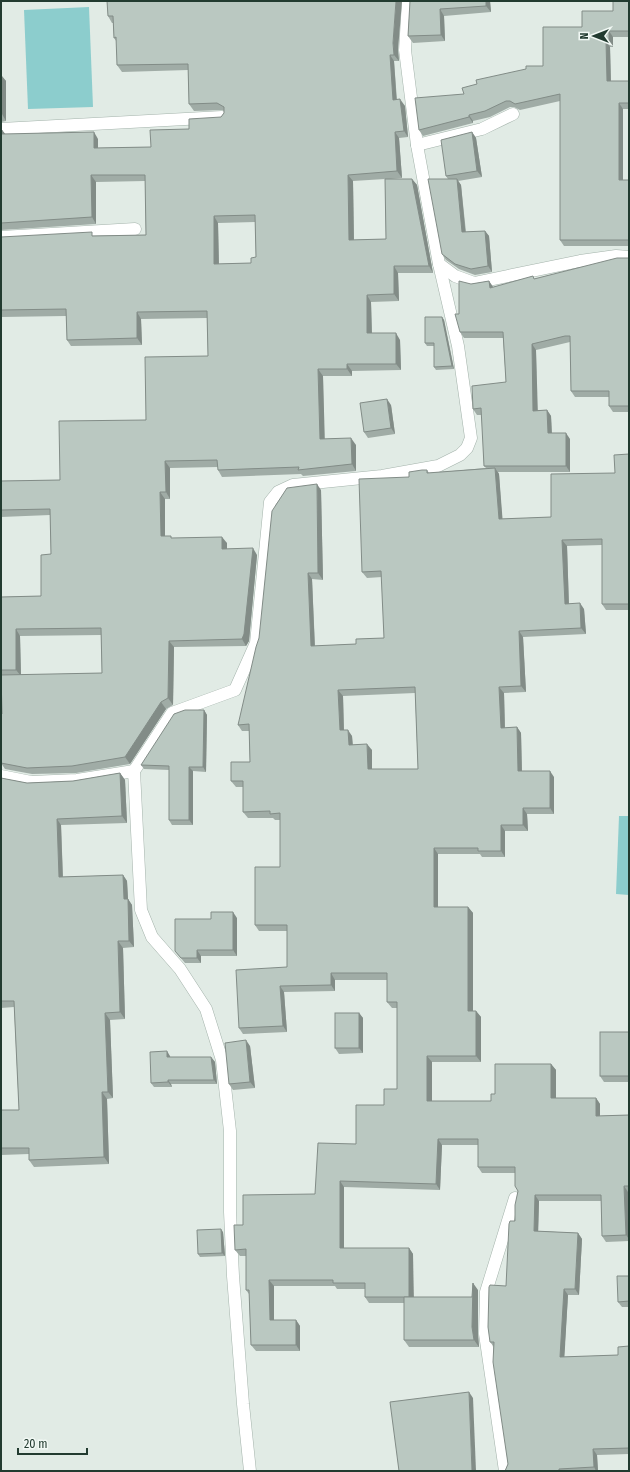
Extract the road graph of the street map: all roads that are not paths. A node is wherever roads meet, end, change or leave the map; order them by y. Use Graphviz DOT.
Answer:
graph roads {
  1 [pos="408,1"];
  2 [pos="513,114"];
  3 [pos="222,117"];
  4 [pos="1,129"];
  5 [pos="417,145"];
  6 [pos="135,229"];
  7 [pos="1,237"];
  8 [pos="629,257"];
  9 [pos="439,264"];
  10 [pos="134,771"];
  11 [pos="1,776"];
  12 [pos="515,1198"];
  13 [pos="250,1471"];
  14 [pos="505,1471"];
  1 -- 5 [label="street"];
  2 -- 5 [label="street"];
  3 -- 4 [label="street"];
  5 -- 9 [label="street"];
  6 -- 7 [label="street"];
  8 -- 9 [label="street"];
  9 -- 10 [label="street"];
  10 -- 11 [label="street"];
  10 -- 13 [label="street"];
  12 -- 14 [label="street"];
}
